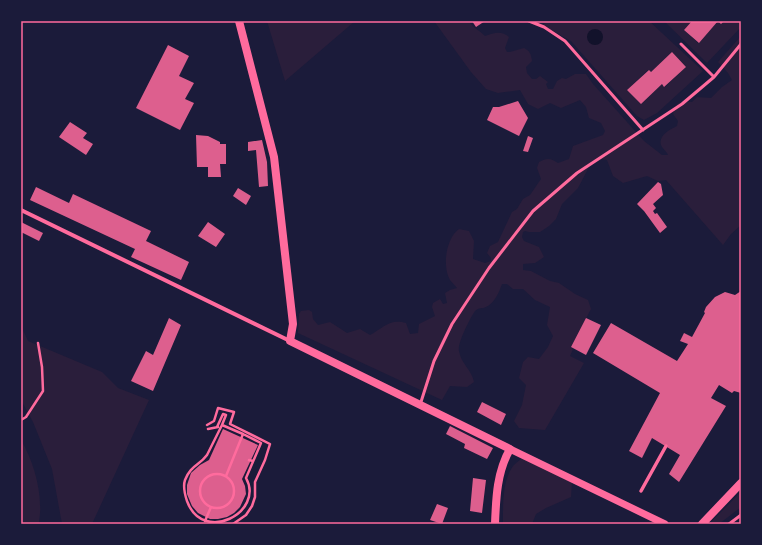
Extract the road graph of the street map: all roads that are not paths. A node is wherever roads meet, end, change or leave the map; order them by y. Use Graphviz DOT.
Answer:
graph roads {
  1 [pos="239,21"];
  2 [pos="529,21"];
  3 [pos="681,44"];
  4 [pos="741,44"];
  5 [pos="714,77"];
  6 [pos="643,130"];
  7 [pos="21,210"];
  8 [pos="290,341"];
  9 [pos="420,405"];
  10 [pos="666,446"];
  11 [pos="510,449"];
  12 [pos="741,483"];
  13 [pos="642,491"];
  14 [pos="741,515"];
  15 [pos="495,524"];
  16 [pos="665,524"];
  17 [pos="702,524"];
  18 [pos="729,524"];
  1 -- 8 [label="main road"];
  2 -- 6 [label="lane"];
  3 -- 5 [label="lane"];
  4 -- 5 [label="lane"];
  5 -- 6 [label="lane"];
  6 -- 9 [label="lane"];
  7 -- 8 [label="street"];
  8 -- 9 [label="main road"];
  9 -- 11 [label="main road"];
  10 -- 13 [label="street"];
  11 -- 15 [label="main road"];
  11 -- 16 [label="street"];
  12 -- 17 [label="main road"];
  14 -- 18 [label="lane"];
}
